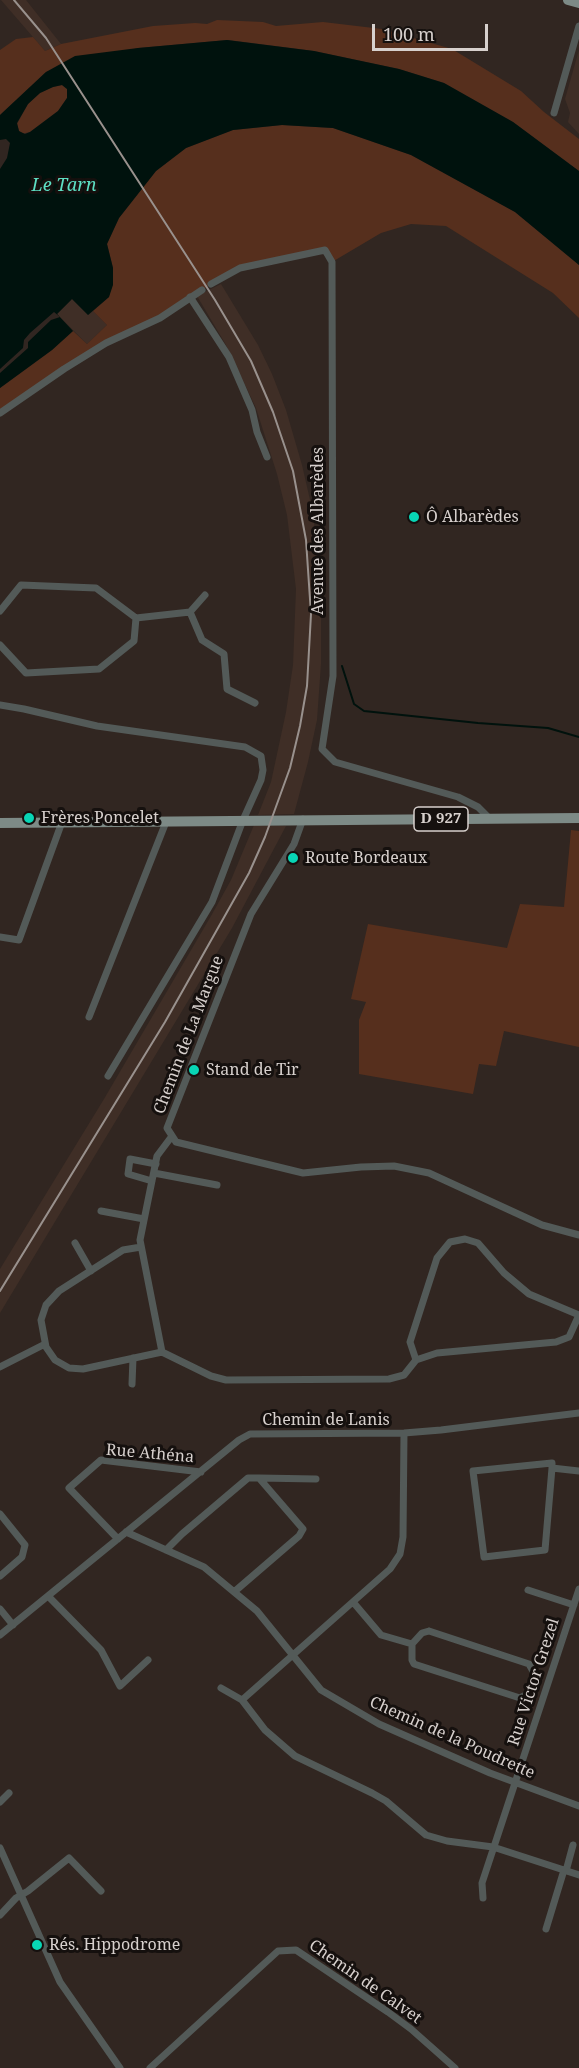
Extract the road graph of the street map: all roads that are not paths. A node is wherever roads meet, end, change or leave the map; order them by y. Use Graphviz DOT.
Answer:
graph roads {
  1 [pos="568,0"];
  2 [pos="579,3"];
  3 [pos="579,26"];
  4 [pos="554,113"];
  5 [pos="211,284"];
  6 [pos="202,290"];
  7 [pos="190,297"];
  8 [pos="0,413"];
  9 [pos="267,457"];
  10 [pos="205,595"];
  11 [pos="0,611"];
  12 [pos="190,612"];
  13 [pos="136,618"];
  14 [pos="0,645"];
  15 [pos="255,703"];
  16 [pos="0,705"];
  17 [pos="489,818"];
  18 [pos="579,818"];
  19 [pos="303,819"];
  20 [pos="247,820"];
  21 [pos="62,822"];
  22 [pos="166,822"];
  23 [pos="0,823"];
  24 [pos="0,937"];
  25 [pos="89,1017"];
  26 [pos="108,1076"];
  27 [pos="172,1136"];
  28 [pos="156,1164"];
  29 [pos="154,1173"];
  30 [pos="152,1181"];
  31 [pos="217,1185"];
  32 [pos="101,1211"];
  33 [pos="144,1219"];
  34 [pos="579,1234"];
  35 [pos="75,1243"];
  36 [pos="141,1246"];
  37 [pos="91,1271"];
  38 [pos="579,1315"];
  39 [pos="45,1344"];
  40 [pos="162,1352"];
  41 [pos="134,1358"];
  42 [pos="416,1360"];
  43 [pos="0,1367"];
  44 [pos="132,1384"];
  45 [pos="579,1413"];
  46 [pos="404,1433"];
  47 [pos="552,1468"];
  48 [pos="579,1471"];
  49 [pos="201,1472"];
  50 [pos="259,1478"];
  51 [pos="316,1479"];
  52 [pos="0,1514"];
  53 [pos="126,1533"];
  54 [pos="118,1539"];
  55 [pos="166,1550"];
  56 [pos="0,1576"];
  57 [pos="579,1589"];
  58 [pos="528,1590"];
  59 [pos="234,1592"];
  60 [pos="48,1596"];
  61 [pos="353,1602"];
  62 [pos="574,1605"];
  63 [pos="0,1609"];
  64 [pos="13,1625"];
  65 [pos="0,1635"];
  66 [pos="412,1644"];
  67 [pos="293,1654"];
  68 [pos="148,1660"];
  69 [pos="532,1681"];
  70 [pos="546,1686"];
  71 [pos="221,1688"];
  72 [pos="242,1700"];
  73 [pos="516,1783"];
  74 [pos="9,1792"];
  75 [pos="0,1802"];
  76 [pos="579,1806"];
  77 [pos="573,1845"];
  78 [pos="493,1847"];
  79 [pos="0,1848"];
  80 [pos="565,1870"];
  81 [pos="579,1875"];
  82 [pos="101,1891"];
  83 [pos="21,1895"];
  84 [pos="483,1898"];
  85 [pos="0,1915"];
  86 [pos="546,1929"];
  87 [pos="120,2068"];
  88 [pos="150,2068"];
  89 [pos="455,2068"];
  1 -- 2 [label="main road"];
  3 -- 4 [label="street"];
  5 -- 17 [label="street, Avenue des Albarèdes"];
  6 -- 7 [label="street"];
  7 -- 8 [label="street"];
  7 -- 9 [label="street"];
  10 -- 12 [label="street"];
  11 -- 13 [label="street"];
  12 -- 13 [label="street"];
  12 -- 15 [label="street"];
  13 -- 14 [label="street"];
  16 -- 20 [label="street"];
  17 -- 18 [label="main road, D 927"];
  17 -- 19 [label="main road, D 927"];
  19 -- 20 [label="main road, D 927"];
  19 -- 27 [label="street, Chemin de La Margue"];
  20 -- 22 [label="main road, D 927"];
  20 -- 26 [label="street"];
  21 -- 22 [label="main road, D 927"];
  21 -- 23 [label="main road, D 927"];
  21 -- 24 [label="street"];
  22 -- 25 [label="street"];
  27 -- 28 [label="street"];
  27 -- 34 [label="street, Chemin de La Margue"];
  28 -- 29 [label="street"];
  28 -- 30 [label="street"];
  29 -- 30 [label="street"];
  29 -- 31 [label="street"];
  30 -- 33 [label="street"];
  32 -- 33 [label="street"];
  33 -- 36 [label="street"];
  35 -- 37 [label="street"];
  36 -- 37 [label="street"];
  36 -- 40 [label="street"];
  37 -- 39 [label="street"];
  38 -- 42 [label="street"];
  38 -- 42 [label="street"];
  39 -- 41 [label="street"];
  39 -- 43 [label="street"];
  40 -- 41 [label="street"];
  40 -- 42 [label="street"];
  41 -- 44 [label="street"];
  45 -- 46 [label="street, Chemin de Lanis"];
  46 -- 49 [label="street, Chemin de Lanis"];
  46 -- 61 [label="street"];
  47 -- 47 [label="street"];
  47 -- 48 [label="street"];
  49 -- 53 [label="street, Chemin de Lanis"];
  49 -- 54 [label="street, Rue Athéna"];
  50 -- 51 [label="street"];
  50 -- 55 [label="street"];
  50 -- 59 [label="street"];
  52 -- 56 [label="street"];
  53 -- 54 [label="street, Chemin de Lanis"];
  53 -- 55 [label="street, Chemin de la Poudrette"];
  54 -- 60 [label="street, Chemin de Lanis"];
  55 -- 59 [label="street, Chemin de la Poudrette"];
  57 -- 62 [label="street, Rue Victor Grezel"];
  58 -- 62 [label="street"];
  59 -- 67 [label="street, Chemin de la Poudrette"];
  60 -- 64 [label="street, Chemin de Lanis"];
  60 -- 68 [label="street"];
  61 -- 66 [label="street"];
  61 -- 67 [label="street"];
  62 -- 70 [label="street, Rue Victor Grezel"];
  63 -- 64 [label="street"];
  64 -- 65 [label="street, Chemin de Lanis"];
  66 -- 69 [label="street"];
  66 -- 69 [label="street"];
  67 -- 72 [label="street"];
  67 -- 73 [label="street, Chemin de la Poudrette"];
  69 -- 70 [label="street"];
  70 -- 73 [label="street, Rue Victor Grezel"];
  71 -- 72 [label="street"];
  72 -- 78 [label="street"];
  73 -- 76 [label="street, Chemin de la Poudrette"];
  73 -- 78 [label="street, Rue Victor Grezel"];
  74 -- 75 [label="street"];
  77 -- 80 [label="street"];
  78 -- 80 [label="street"];
  78 -- 84 [label="street, Rue Victor Grezel"];
  79 -- 83 [label="street"];
  80 -- 81 [label="street"];
  80 -- 86 [label="street"];
  82 -- 83 [label="street"];
  83 -- 85 [label="street"];
  83 -- 87 [label="street"];
  88 -- 89 [label="street, Chemin de Calvet"];
}
